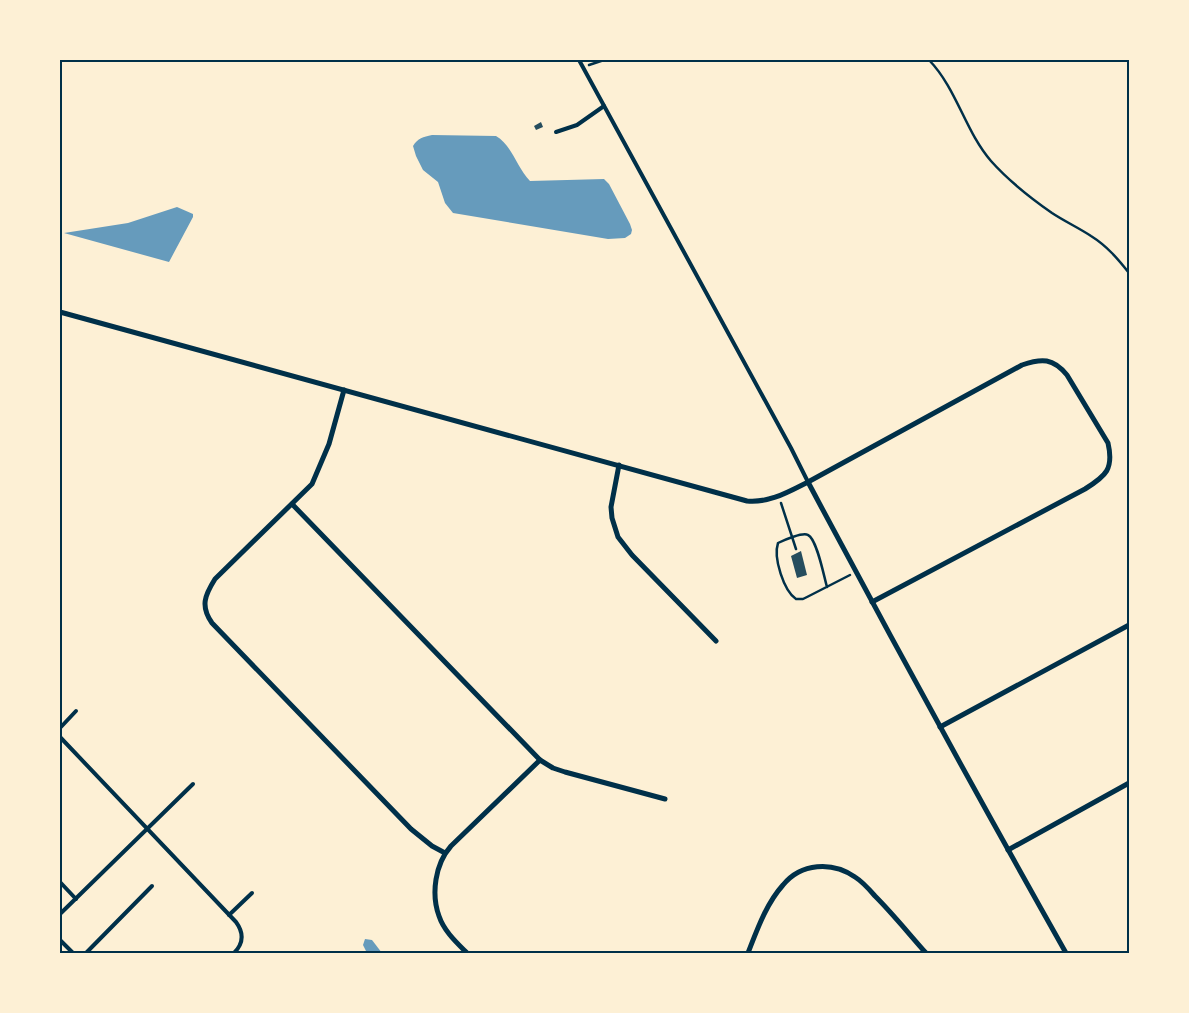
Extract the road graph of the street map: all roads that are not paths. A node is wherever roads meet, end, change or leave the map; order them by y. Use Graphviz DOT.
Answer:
graph roads {
  1 [pos="579,60"];
  2 [pos="604,106"];
  3 [pos="556,132"];
  4 [pos="60,312"];
  5 [pos="344,390"];
  6 [pos="619,465"];
  7 [pos="808,482"];
  8 [pos="292,504"];
  9 [pos="872,602"];
  10 [pos="1129,625"];
  11 [pos="716,641"];
  12 [pos="76,712"];
  13 [pos="940,727"];
  14 [pos="60,728"];
  15 [pos="60,737"];
  16 [pos="540,760"];
  17 [pos="1129,783"];
  18 [pos="193,784"];
  19 [pos="665,799"];
  20 [pos="147,829"];
  21 [pos="1008,850"];
  22 [pos="445,853"];
  23 [pos="60,882"];
  24 [pos="152,886"];
  25 [pos="252,893"];
  26 [pos="76,898"];
  27 [pos="60,914"];
  28 [pos="229,915"];
  29 [pos="60,940"];
  30 [pos="73,953"];
  31 [pos="86,953"];
  32 [pos="234,953"];
  33 [pos="467,953"];
  34 [pos="748,953"];
  35 [pos="926,953"];
  36 [pos="1066,953"];
  1 -- 2 [label="lane"];
  2 -- 3 [label="lane"];
  2 -- 7 [label="lane"];
  4 -- 5 [label="street"];
  5 -- 6 [label="street"];
  5 -- 8 [label="street"];
  6 -- 7 [label="street"];
  6 -- 11 [label="street"];
  7 -- 9 [label="street"];
  7 -- 9 [label="street"];
  8 -- 16 [label="street"];
  8 -- 22 [label="street"];
  9 -- 13 [label="street"];
  10 -- 13 [label="street"];
  12 -- 14 [label="lane"];
  13 -- 21 [label="street"];
  15 -- 20 [label="lane"];
  16 -- 19 [label="street"];
  16 -- 22 [label="street"];
  17 -- 21 [label="street"];
  18 -- 20 [label="lane"];
  20 -- 26 [label="lane"];
  20 -- 28 [label="lane"];
  21 -- 36 [label="street"];
  22 -- 33 [label="street"];
  23 -- 26 [label="lane"];
  24 -- 31 [label="lane"];
  25 -- 28 [label="lane"];
  26 -- 27 [label="lane"];
  28 -- 32 [label="lane"];
  29 -- 30 [label="lane"];
  34 -- 35 [label="street"];
}
